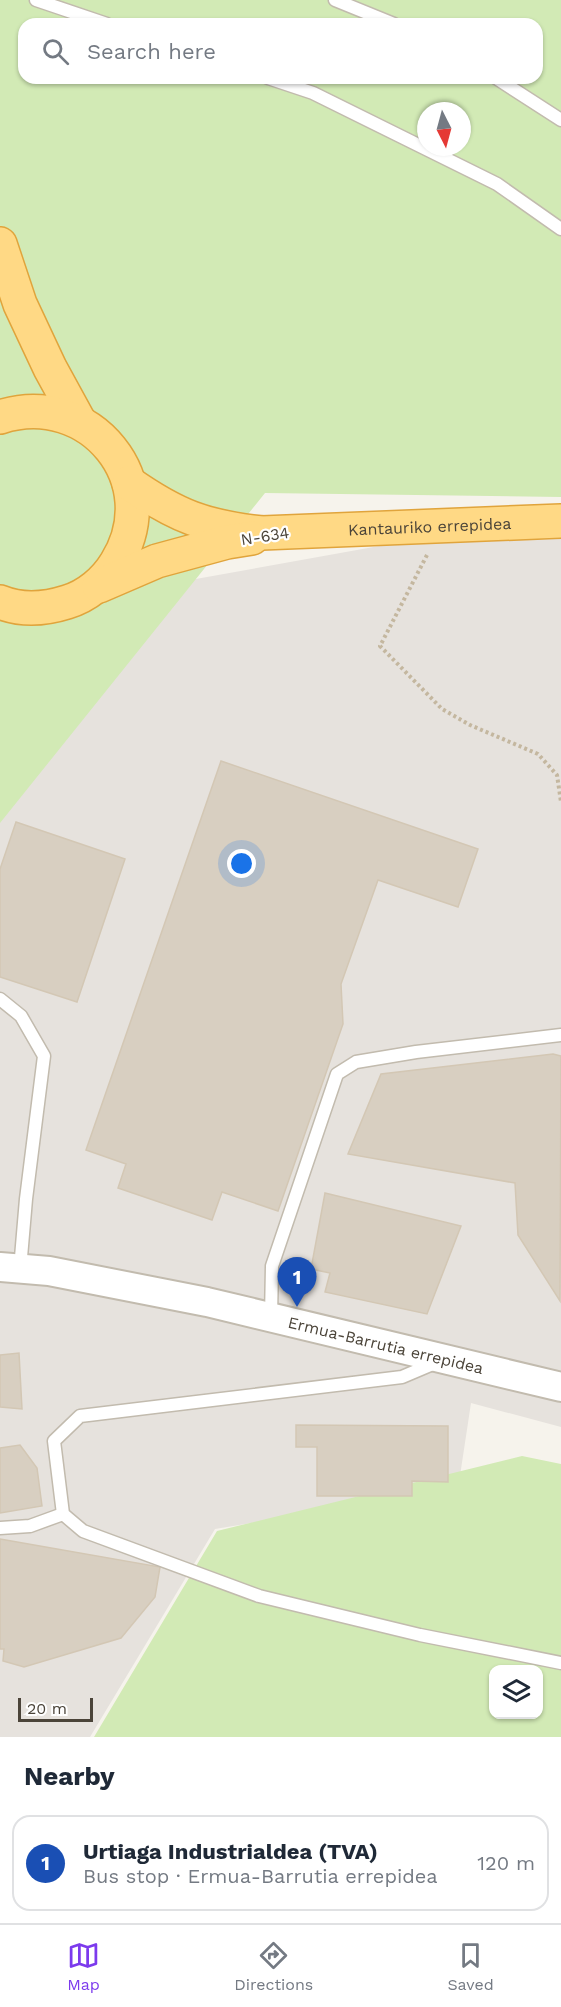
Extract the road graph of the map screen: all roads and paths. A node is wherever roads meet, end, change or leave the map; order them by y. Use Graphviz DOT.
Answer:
graph roads {
  1 [pos="36,0"];
  2 [pos="335,0"];
  3 [pos="89,18"];
  4 [pos="379,18"];
  5 [pos="286,84"];
  6 [pos="505,84"];
  7 [pos="561,120"];
  8 [pos="561,228"];
  9 [pos="0,244"];
  10 [pos="0,417"];
  11 [pos="80,422"];
  12 [pos="129,483"];
  13 [pos="561,521"];
  14 [pos="443,525"];
  15 [pos="299,531"];
  16 [pos="94,588"];
  17 [pos="0,602"];
  18 [pos="561,802"];
  19 [pos="0,999"];
  20 [pos="561,1035"];
  21 [pos="10,1268"];
  22 [pos="271,1318"];
  23 [pos="445,1359"];
  24 [pos="561,1387"];
  25 [pos="63,1514"];
  26 [pos="0,1528"];
  27 [pos="561,1663"];
  1 -- 3 [label="lane"];
  2 -- 4 [label="lane"];
  5 -- 8 [label="lane"];
  6 -- 7 [label="lane"];
  9 -- 11 [label="highway"];
  10 -- 11 [label="highway"];
  11 -- 12 [label="highway"];
  12 -- 15 [label="highway, N-634"];
  12 -- 16 [label="highway"];
  13 -- 14 [label="highway, Kantauriko errepidea / N-634"];
  14 -- 15 [label="highway, Kantauriko errepidea / N-634"];
  14 -- 18 [label="path"];
  15 -- 16 [label="highway, N-634"];
  16 -- 17 [label="highway"];
  19 -- 21 [label="lane"];
  20 -- 22 [label="lane"];
  21 -- 22 [label="street, Ermua-Barrutia errepidea"];
  22 -- 23 [label="street, Ermua-Barrutia errepidea"];
  23 -- 24 [label="street, Ermua-Barrutia errepidea"];
  23 -- 25 [label="lane"];
  25 -- 26 [label="lane"];
  25 -- 27 [label="lane"];
}
